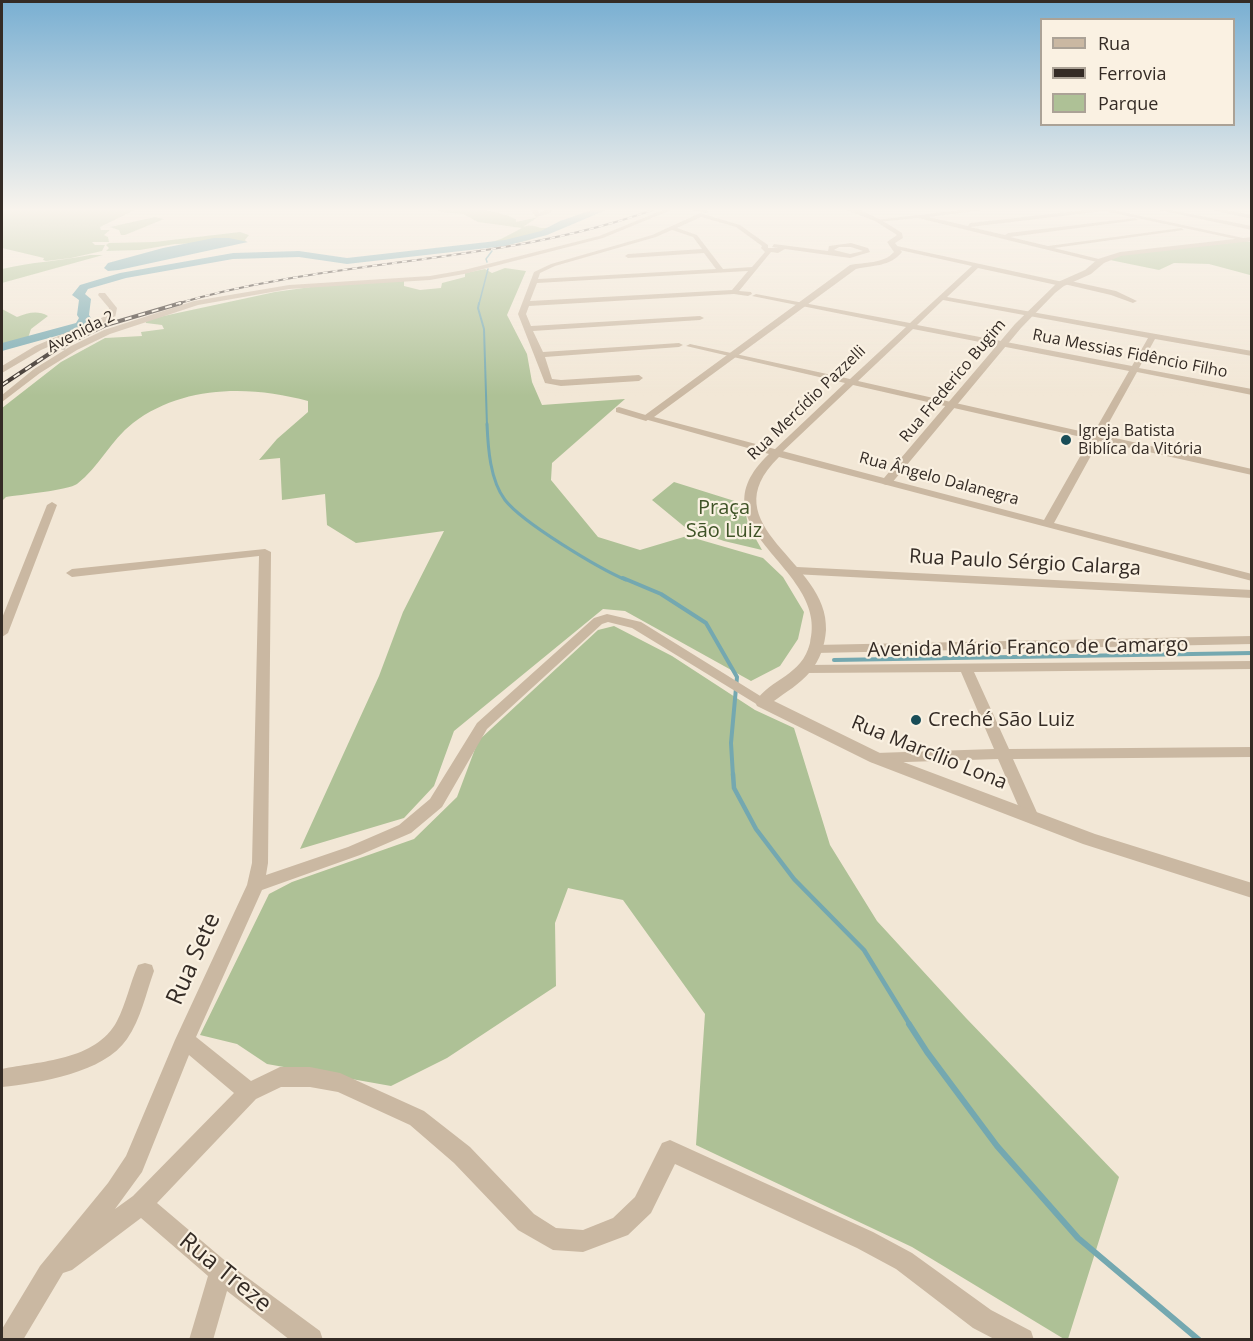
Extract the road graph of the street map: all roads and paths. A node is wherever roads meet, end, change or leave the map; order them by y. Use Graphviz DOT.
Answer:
graph roads {
  1 [pos="467,271"];
  2 [pos="540,271"];
  3 [pos="636,271"];
  4 [pos="721,271"];
  5 [pos="728,271"];
  6 [pos="753,271"];
  7 [pos="848,271"];
  8 [pos="972,271"];
  9 [pos="1000,271"];
  10 [pos="1090,271"];
  11 [pos="639,275"];
  12 [pos="532,281"];
  13 [pos="1064,283"];
  14 [pos="734,292"];
  15 [pos="102,295"];
  16 [pos="942,298"];
  17 [pos="1133,301"];
  18 [pos="525,304"];
  19 [pos="801,305"];
  20 [pos="1029,314"];
  21 [pos="700,318"];
  22 [pos="912,326"];
  23 [pos="528,329"];
  24 [pos="1152,337"];
  25 [pos="1003,344"];
  26 [pos="680,345"];
  27 [pos="690,346"];
  28 [pos="1251,354"];
  29 [pos="540,355"];
  30 [pos="731,355"];
  31 [pos="2,370"];
  32 [pos="1133,370"];
  33 [pos="639,378"];
  34 [pos="852,382"];
  35 [pos="1251,392"];
  36 [pos="2,399"];
  37 [pos="953,405"];
  38 [pos="619,410"];
  39 [pos="646,418"];
  40 [pos="1095,437"];
  41 [pos="776,453"];
  42 [pos="1251,472"];
  43 [pos="887,482"];
  44 [pos="52,505"];
  45 [pos="1047,525"];
  46 [pos="797,571"];
  47 [pos="72,573"];
  48 [pos="1251,578"];
  49 [pos="1251,594"];
  50 [pos="2,633"];
  51 [pos="1251,640"];
  52 [pos="815,649"];
  53 [pos="1251,665"];
  54 [pos="966,668"];
  55 [pos="805,669"];
  56 [pos="763,702"];
  57 [pos="1251,752"];
  58 [pos="1003,754"];
  59 [pos="876,758"];
  60 [pos="1031,817"];
  61 [pos="256,885"];
  62 [pos="1251,891"];
  63 [pos="145,971"];
  64 [pos="185,1040"];
  65 [pos="2,1078"];
  66 [pos="249,1092"];
  67 [pos="141,1204"];
  68 [pos="221,1272"];
  69 [pos="48,1274"];
  70 [pos="9,1340"];
  71 [pos="201,1340"];
  72 [pos="311,1340"];
  73 [pos="1022,1340"];
  1 -- 36 [label="street, Avenida 2"];
  2 -- 12 [label="street"];
  3 -- 11 [label="street"];
  4 -- 5 [label="street"];
  4 -- 11 [label="street"];
  6 -- 14 [label="street"];
  7 -- 19 [label="street"];
  8 -- 16 [label="street, Rua Mercídio Pazzelli"];
  9 -- 13 [label="street"];
  10 -- 13 [label="street, Rua Frederico Bugim"];
  11 -- 12 [label="street"];
  12 -- 18 [label="street"];
  13 -- 17 [label="street"];
  13 -- 20 [label="street, Rua Frederico Bugim"];
  14 -- 18 [label="street, Rua Messias Fidêncio Filho"];
  14 -- 19 [label="street, Rua Messias Fidêncio Filho"];
  15 -- 31 [label="street"];
  16 -- 20 [label="street"];
  16 -- 22 [label="street, Rua Mercídio Pazzelli"];
  18 -- 23 [label="street"];
  19 -- 22 [label="street, Rua Messias Fidêncio Filho"];
  19 -- 30 [label="street"];
  20 -- 24 [label="street"];
  20 -- 25 [label="street, Rua Frederico Bugim"];
  21 -- 23 [label="street"];
  22 -- 25 [label="street, Rua Messias Fidêncio Filho"];
  22 -- 34 [label="street, Rua Mercídio Pazzelli"];
  23 -- 29 [label="street"];
  24 -- 28 [label="street"];
  24 -- 32 [label="street"];
  25 -- 32 [label="street, Rua Messias Fidêncio Filho"];
  25 -- 37 [label="street, Rua Frederico Bugim"];
  26 -- 29 [label="street"];
  27 -- 30 [label="street"];
  29 -- 33 [label="street"];
  30 -- 34 [label="street"];
  30 -- 39 [label="street"];
  32 -- 35 [label="street, Rua Messias Fidêncio Filho"];
  32 -- 40 [label="street"];
  34 -- 37 [label="street"];
  34 -- 41 [label="street, Rua Mercídio Pazzelli"];
  37 -- 40 [label="street"];
  37 -- 43 [label="street, Rua Frederico Bugim"];
  38 -- 39 [label="street, Rua Ângelo Dalanegra"];
  39 -- 41 [label="street, Rua Ângelo Dalanegra"];
  40 -- 42 [label="street"];
  40 -- 45 [label="street"];
  41 -- 43 [label="street, Rua Ângelo Dalanegra"];
  41 -- 46 [label="street, Rua Mercídio Pazzelli"];
  43 -- 45 [label="street, Rua Ângelo Dalanegra"];
  44 -- 50 [label="street"];
  45 -- 48 [label="street, Rua Ângelo Dalanegra"];
  46 -- 49 [label="street, Rua Paulo Sérgio Calarga"];
  46 -- 52 [label="street, Rua Mercídio Pazzelli"];
  47 -- 61 [label="street, Rua Sete"];
  51 -- 52 [label="street, Avenida Mário Franco de Camargo"];
  52 -- 55 [label="street, Rua Mercídio Pazzelli"];
  53 -- 54 [label="street, Avenida Mário Franco de Camargo"];
  54 -- 55 [label="street, Avenida Mário Franco de Camargo"];
  54 -- 58 [label="street"];
  55 -- 56 [label="street, Rua Mercídio Pazzelli"];
  56 -- 59 [label="street, Rua Marcílio Lona"];
  56 -- 61 [label="street, Rua Marcílio Lona"];
  57 -- 58 [label="street"];
  58 -- 59 [label="street"];
  58 -- 60 [label="street"];
  59 -- 60 [label="street, Rua Marcílio Lona"];
  60 -- 62 [label="street, Rua Marcílio Lona"];
  61 -- 64 [label="street, Rua Sete"];
  63 -- 65 [label="street"];
  64 -- 66 [label="street"];
  64 -- 69 [label="street, Rua Sete"];
  66 -- 67 [label="street"];
  66 -- 73 [label="street"];
  67 -- 68 [label="street, Rua Treze"];
  67 -- 69 [label="street"];
  68 -- 71 [label="street"];
  68 -- 72 [label="street, Rua Treze"];
  69 -- 70 [label="street, Rua Sete"];
}
